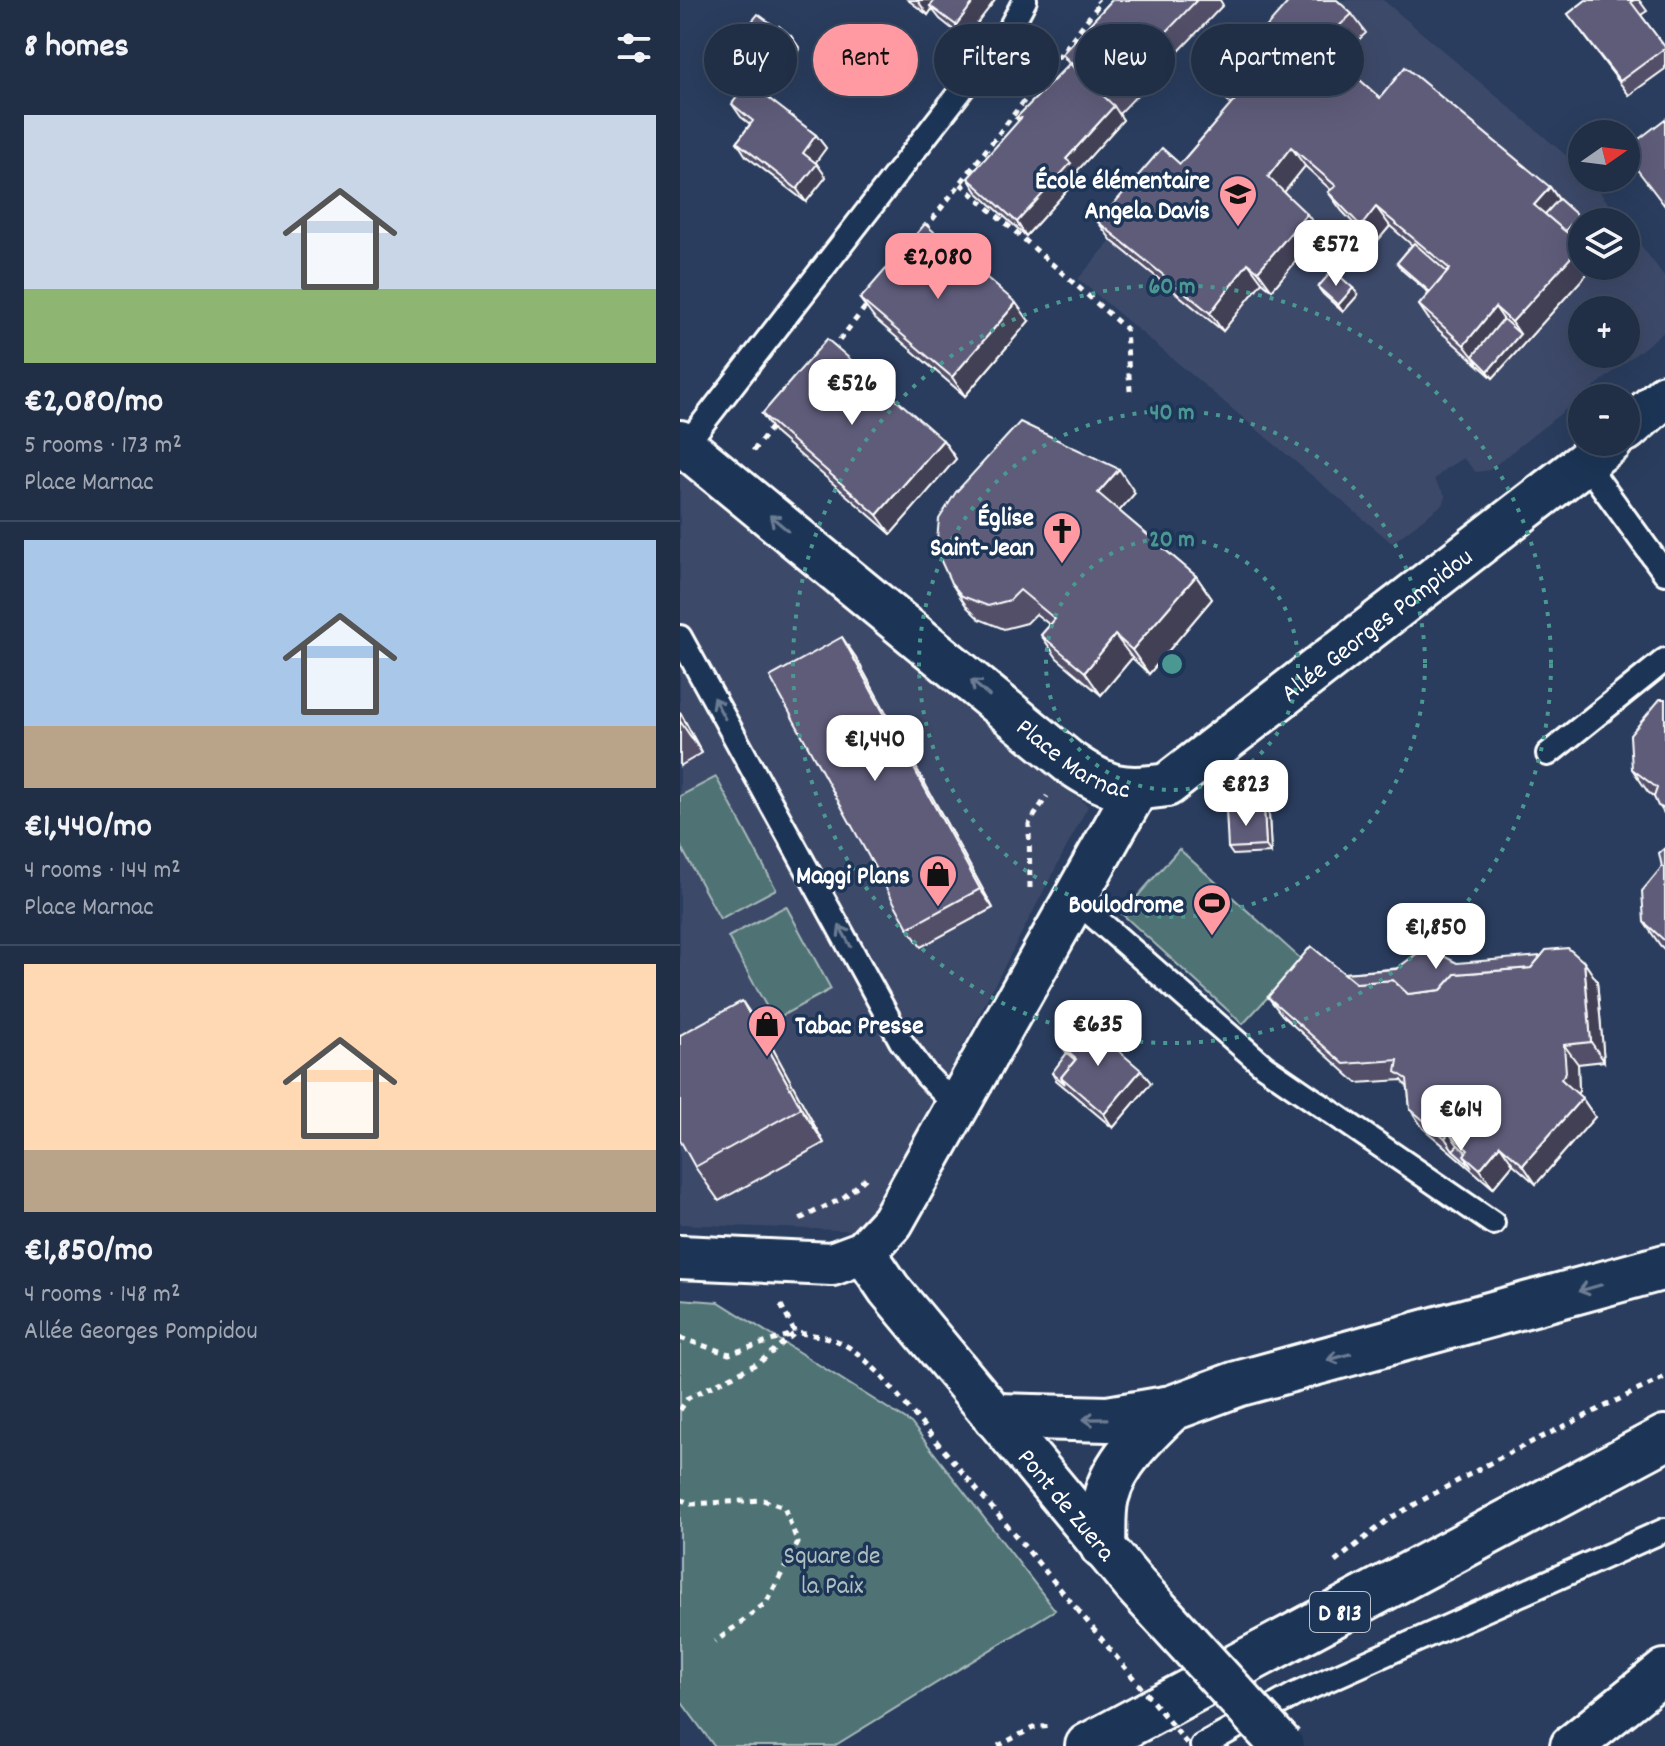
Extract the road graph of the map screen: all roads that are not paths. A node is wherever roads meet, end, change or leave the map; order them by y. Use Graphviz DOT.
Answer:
graph roads {
  1 [pos="1025,0"];
  2 [pos="1665,396"];
  3 [pos="1640,418"];
  4 [pos="682,444"];
  5 [pos="1595,456"];
  6 [pos="1601,456"];
  7 [pos="1665,573"];
  8 [pos="680,637"];
  9 [pos="1665,660"];
  10 [pos="1548,754"];
  11 [pos="1136,790"];
  12 [pos="1074,899"];
  13 [pos="957,1107"];
  14 [pos="1493,1223"];
  15 [pos="864,1252"];
  16 [pos="680,1257"];
  17 [pos="1665,1267"];
  18 [pos="1172,1408"];
  19 [pos="995,1416"];
  20 [pos="1665,1438"];
  21 [pos="1665,1460"];
  22 [pos="1591,1479"];
  23 [pos="1665,1530"];
  24 [pos="1103,1547"];
  25 [pos="1665,1671"];
  26 [pos="1088,1746"];
  27 [pos="1202,1746"];
  28 [pos="1282,1746"];
  29 [pos="1572,1746"];
  1 -- 4 [label="lane"];
  2 -- 3 [label="street"];
  11 -- 4 [label="street, Place Marnac, one-way"];
  5 -- 11 [label="street, Allée Georges Pompidou"];
  6 -- 7 [label="lane"];
  13 -- 8 [label="lane, one-way"];
  9 -- 10 [label="lane"];
  11 -- 12 [label="street, Place Marnac"];
  12 -- 13 [label="street, Place Marnac"];
  12 -- 14 [label="lane"];
  13 -- 15 [label="street, Place Marnac"];
  15 -- 16 [label="street, Place Marnac"];
  15 -- 19 [label="street, Pont de Zuera"];
  17 -- 18 [label="main road, one-way"];
  18 -- 19 [label="main road, one-way"];
  18 -- 24 [label="main road"];
  19 -- 24 [label="street, Pont de Zuera"];
  20 -- 22 [label="main road, D 813"];
  21 -- 22 [label="main road, D 813"];
  22 -- 26 [label="main road, D 813"];
  23 -- 27 [label="lane"];
  24 -- 28 [label="street, Pont de Zuera, bridge"];
  25 -- 29 [label="street"];
}
